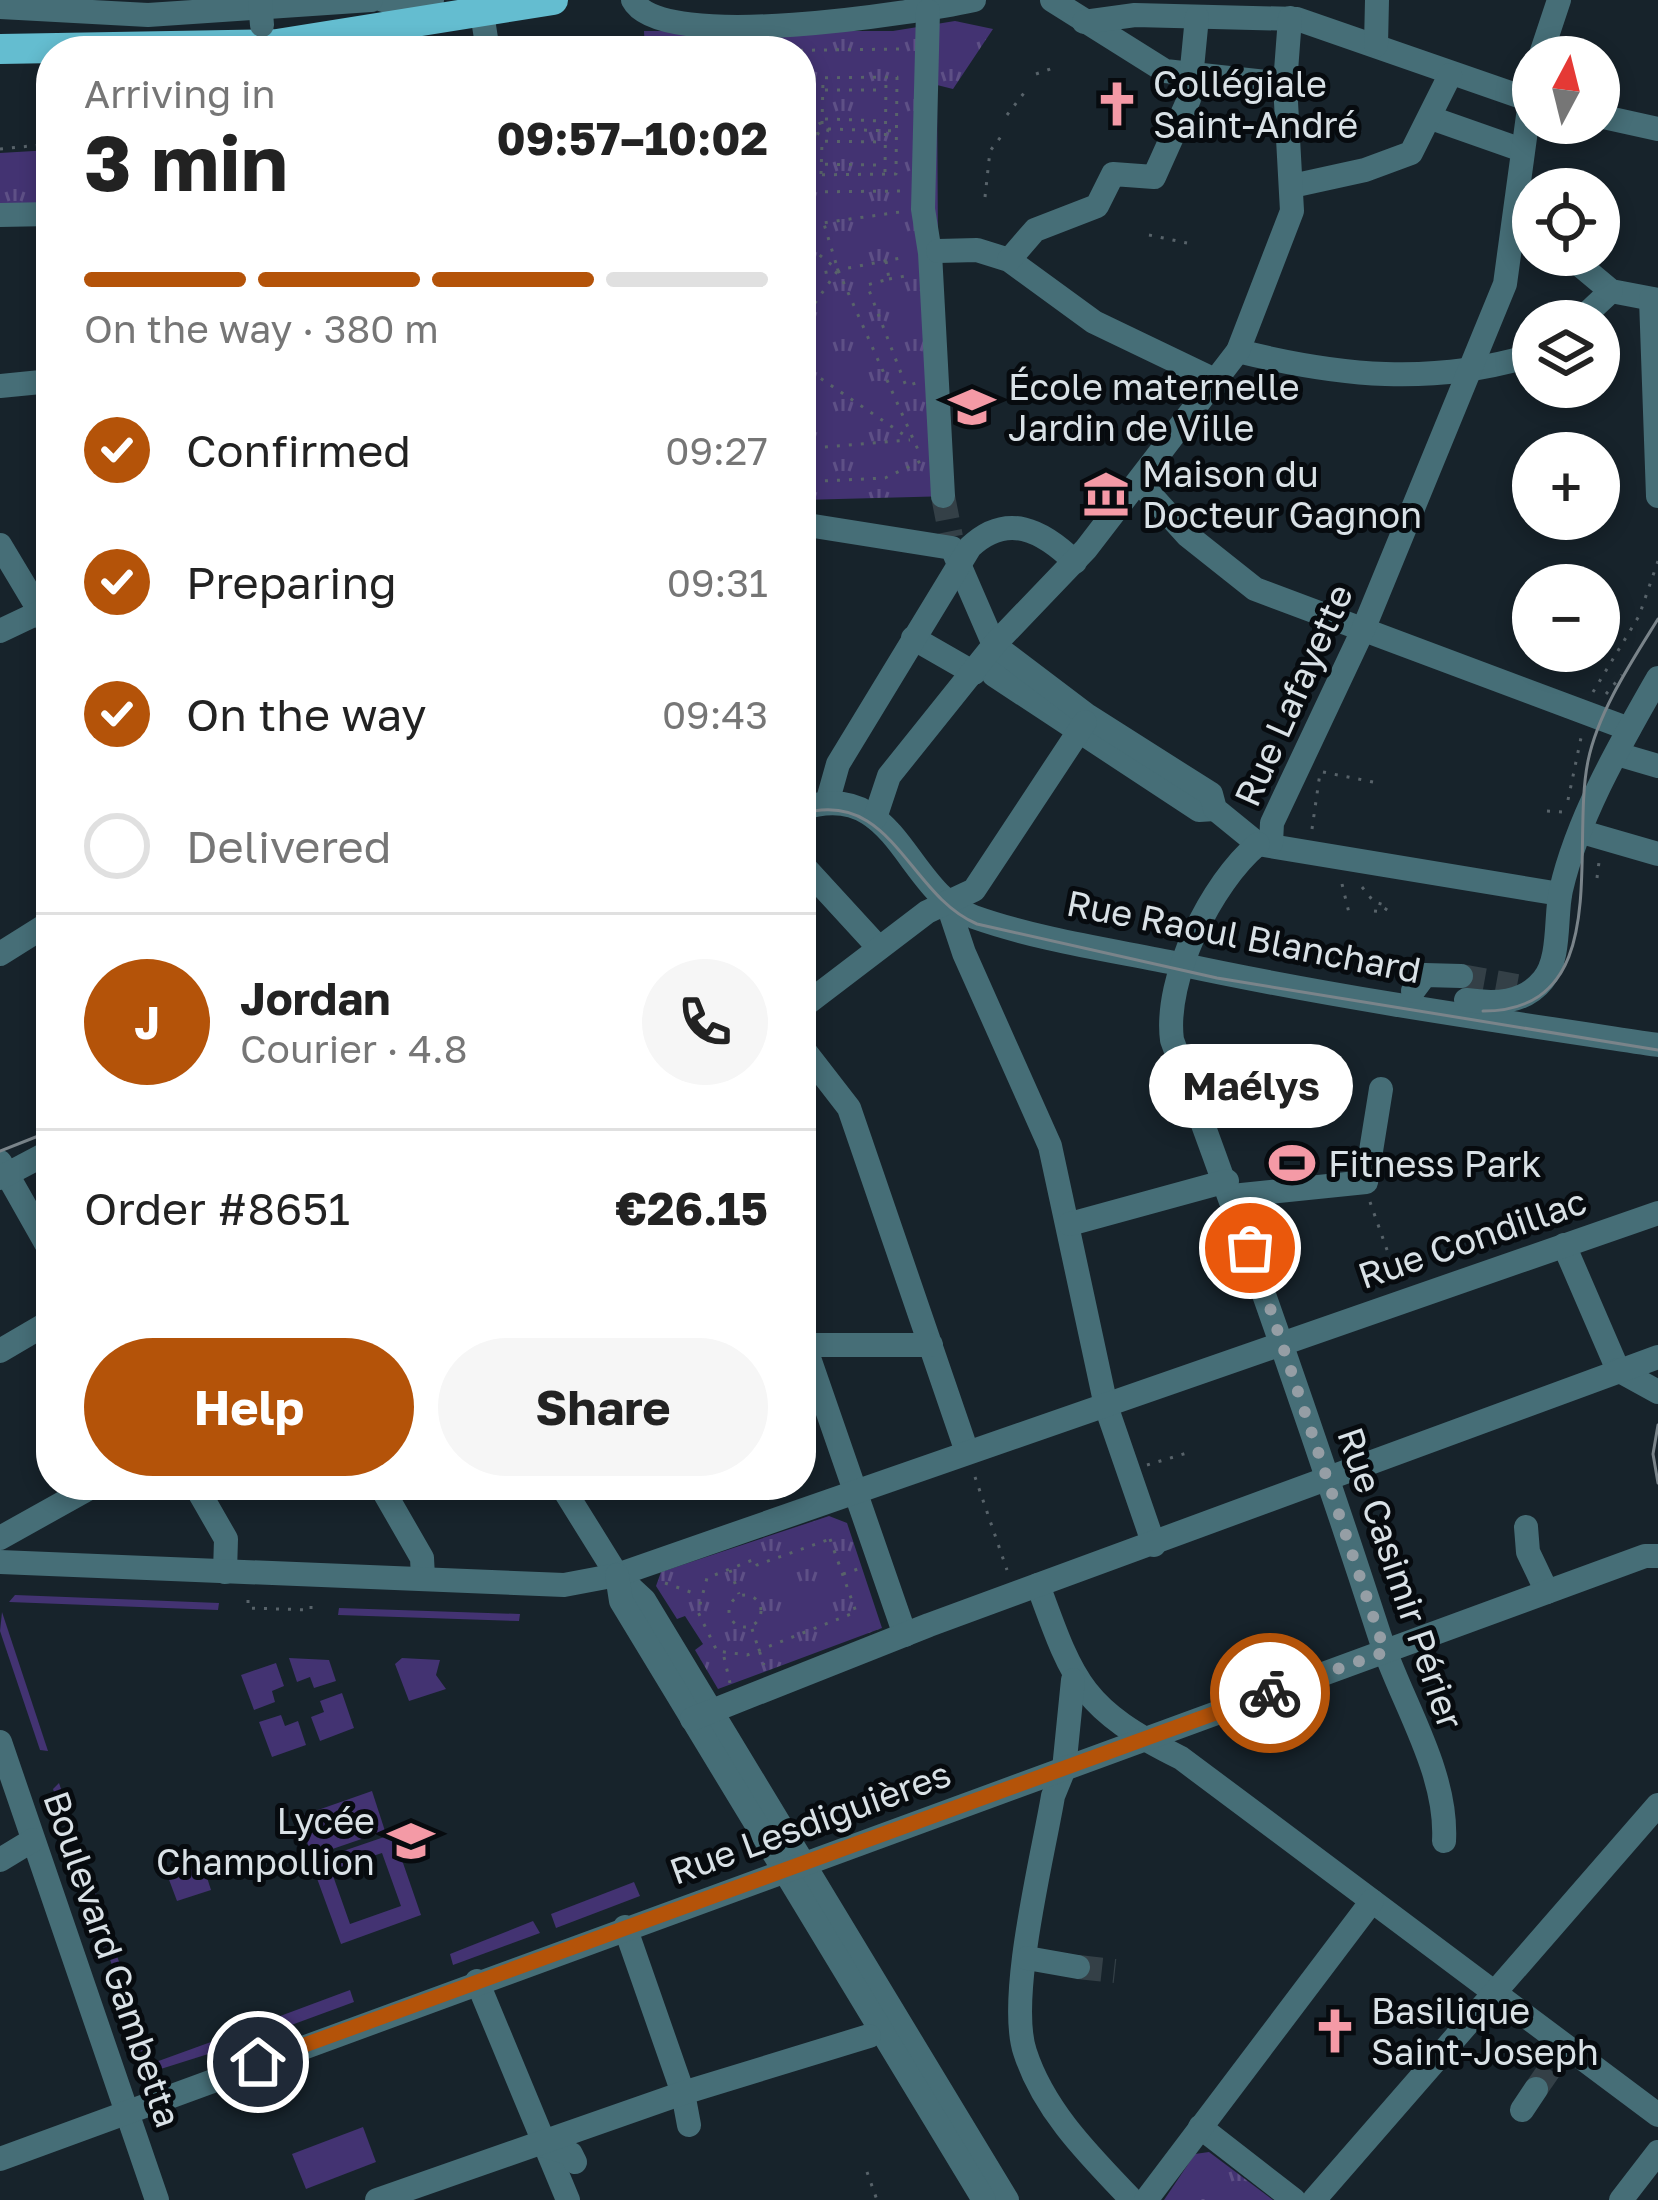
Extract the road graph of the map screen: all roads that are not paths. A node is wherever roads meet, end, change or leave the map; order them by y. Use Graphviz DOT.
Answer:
graph roads {
  1 [pos="371,0"];
  2 [pos="431,0"];
  3 [pos="633,0"];
  4 [pos="974,0"];
  5 [pos="1052,0"];
  6 [pos="1377,0"];
  7 [pos="1559,0"];
  8 [pos="545,1"];
  9 [pos="1134,6"];
  10 [pos="0,7"];
  11 [pos="928,10"];
  12 [pos="96,12"];
  13 [pos="482,13"];
  14 [pos="1197,17"];
  15 [pos="1293,18"];
  16 [pos="0,22"];
  17 [pos="1084,22"];
  18 [pos="389,27"];
  19 [pos="262,30"];
  20 [pos="207,36"];
  21 [pos="486,36"];
  22 [pos="1547,36"];
  23 [pos="1376,45"];
  24 [pos="0,49"];
  25 [pos="36,49"];
  26 [pos="1450,75"];
  27 [pos="1190,89"];
  28 [pos="1512,89"];
  29 [pos="1285,94"];
  30 [pos="1431,118"];
  31 [pos="1620,121"];
  32 [pos="1658,129"];
  33 [pos="1523,144"];
  34 [pos="1521,159"];
  35 [pos="1521,168"];
  36 [pos="1292,186"];
  37 [pos="36,214"];
  38 [pos="0,215"];
  39 [pos="934,252"];
  40 [pos="1009,260"];
  41 [pos="1512,262"];
  42 [pos="1593,276"];
  43 [pos="1611,291"];
  44 [pos="1601,300"];
  45 [pos="1654,300"];
  46 [pos="1238,351"];
  47 [pos="1512,360"];
  48 [pos="1467,372"];
  49 [pos="1219,382"];
  50 [pos="36,383"];
  51 [pos="0,386"];
  52 [pos="1140,483"];
  53 [pos="944,496"];
  54 [pos="1658,496"];
  55 [pos="816,527"];
  56 [pos="0,544"];
  57 [pos="953,553"];
  58 [pos="1080,555"];
  59 [pos="36,606"];
  60 [pos="36,623"];
  61 [pos="1363,630"];
  62 [pos="0,631"];
  63 [pos="913,638"];
  64 [pos="992,663"];
  65 [pos="1658,677"];
  66 [pos="1083,724"];
  67 [pos="1629,729"];
  68 [pos="1617,754"];
  69 [pos="1658,766"];
  70 [pos="827,803"];
  71 [pos="816,806"];
  72 [pos="869,813"];
  73 [pos="1582,832"];
  74 [pos="1264,844"];
  75 [pos="1658,854"];
  76 [pos="816,879"];
  77 [pos="1559,894"];
  78 [pos="947,902"];
  79 [pos="36,931"];
  80 [pos="879,948"];
  81 [pos="0,954"];
  82 [pos="1183,960"];
  83 [pos="1461,976"];
  84 [pos="1413,991"];
  85 [pos="1519,992"];
  86 [pos="816,996"];
  87 [pos="1529,1025"];
  88 [pos="1658,1046"];
  89 [pos="816,1065"];
  90 [pos="1381,1089"];
  91 [pos="36,1146"];
  92 [pos="36,1156"];
  93 [pos="2,1168"];
  94 [pos="1230,1189"];
  95 [pos="1658,1213"];
  96 [pos="1070,1224"];
  97 [pos="36,1226"];
  98 [pos="1564,1246"];
  99 [pos="36,1330"];
  100 [pos="1281,1340"];
  101 [pos="816,1342"];
  102 [pos="932,1345"];
  103 [pos="0,1352"];
  104 [pos="1658,1357"];
  105 [pos="1618,1370"];
  106 [pos="816,1384"];
  107 [pos="1658,1392"];
  108 [pos="1106,1406"];
  109 [pos="969,1459"];
  110 [pos="1328,1481"];
  111 [pos="851,1490"];
  112 [pos="68,1500"];
  113 [pos="204,1500"];
  114 [pos="389,1500"];
  115 [pos="570,1500"];
  116 [pos="1526,1527"];
  117 [pos="0,1538"];
  118 [pos="1154,1545"];
  119 [pos="1654,1551"];
  120 [pos="0,1562"];
  121 [pos="225,1572"];
  122 [pos="617,1575"];
  123 [pos="423,1577"];
  124 [pos="1038,1585"];
  125 [pos="1547,1592"];
  126 [pos="905,1635"];
  127 [pos="1385,1652"];
  128 [pos="1073,1680"];
  129 [pos="701,1715"];
  130 [pos="1143,1739"];
  131 [pos="0,1742"];
  132 [pos="1064,1769"];
  133 [pos="1658,1805"];
  134 [pos="33,1840"];
  135 [pos="1444,1841"];
  136 [pos="0,1860"];
  137 [pos="791,1867"];
  138 [pos="1372,1901"];
  139 [pos="625,1927"];
  140 [pos="1027,1958"];
  141 [pos="1078,1967"];
  142 [pos="477,1981"];
  143 [pos="1494,1994"];
  144 [pos="869,2036"];
  145 [pos="1536,2089"];
  146 [pos="683,2093"];
  147 [pos="127,2110"];
  148 [pos="1522,2110"];
  149 [pos="1658,2115"];
  150 [pos="689,2125"];
  151 [pos="1200,2127"];
  152 [pos="542,2145"];
  153 [pos="1658,2152"];
  154 [pos="0,2158"];
  155 [pos="575,2162"];
  156 [pos="1311,2199"];
  157 [pos="157,2200"];
  158 [pos="376,2200"];
  159 [pos="568,2200"];
  160 [pos="985,2200"];
  161 [pos="1006,2200"];
  162 [pos="1132,2200"];
  163 [pos="1146,2200"];
  164 [pos="1621,2200"];
  1 -- 12 [label="street"];
  2 -- 18 [label="street"];
  3 -- 11 [label="street"];
  4 -- 11 [label="street"];
  5 -- 17 [label="street"];
  6 -- 23 [label="street"];
  7 -- 22 [label="street"];
  8 -- 13 [label="main road"];
  9 -- 14 [label="street"];
  9 -- 17 [label="street"];
  10 -- 12 [label="street"];
  11 -- 39 [label="street"];
  12 -- 16 [label="street"];
  13 -- 18 [label="main road"];
  13 -- 21 [label="street"];
  14 -- 15 [label="street"];
  14 -- 27 [label="street"];
  15 -- 23 [label="street"];
  15 -- 29 [label="street"];
  17 -- 27 [label="street"];
  18 -- 19 [label="main road"];
  19 -- 20 [label="main road"];
  23 -- 26 [label="street"];
  24 -- 25 [label="main road"];
  26 -- 28 [label="street"];
  26 -- 30 [label="street"];
  27 -- 29 [label="street"];
  27 -- 40 [label="street"];
  29 -- 36 [label="street"];
  30 -- 34 [label="street"];
  30 -- 36 [label="street"];
  31 -- 32 [label="street"];
  33 -- 34 [label="street, Rue Lafayette"];
  34 -- 35 [label="street, Rue Lafayette"];
  36 -- 46 [label="street"];
  37 -- 38 [label="street"];
  39 -- 40 [label="street"];
  39 -- 53 [label="street"];
  40 -- 49 [label="street"];
  41 -- 48 [label="street, Rue Lafayette"];
  42 -- 43 [label="street"];
  43 -- 44 [label="street"];
  43 -- 45 [label="street"];
  45 -- 54 [label="street"];
  46 -- 48 [label="street"];
  46 -- 49 [label="street"];
  47 -- 48 [label="street"];
  48 -- 61 [label="street, Rue Lafayette"];
  49 -- 52 [label="street"];
  50 -- 51 [label="street"];
  52 -- 58 [label="street"];
  52 -- 61 [label="street"];
  55 -- 57 [label="street"];
  56 -- 59 [label="street"];
  57 -- 58 [label="street"];
  57 -- 63 [label="street"];
  57 -- 64 [label="street"];
  58 -- 64 [label="street"];
  60 -- 62 [label="street"];
  61 -- 67 [label="street"];
  61 -- 74 [label="street, Rue Lafayette"];
  63 -- 64 [label="street"];
  63 -- 70 [label="street"];
  64 -- 66 [label="street"];
  64 -- 72 [label="street"];
  65 -- 67 [label="street"];
  66 -- 74 [label="street"];
  66 -- 78 [label="street"];
  67 -- 68 [label="street"];
  68 -- 69 [label="street"];
  68 -- 73 [label="street"];
  70 -- 71 [label="street"];
  70 -- 72 [label="street"];
  72 -- 78 [label="street, Rue Raoul Blanchard"];
  73 -- 75 [label="street"];
  73 -- 77 [label="street"];
  74 -- 77 [label="street"];
  74 -- 82 [label="street, Rue Lafayette"];
  76 -- 80 [label="street"];
  77 -- 85 [label="street"];
  78 -- 80 [label="street"];
  78 -- 82 [label="street, Rue Raoul Blanchard"];
  78 -- 96 [label="street"];
  79 -- 81 [label="street"];
  80 -- 86 [label="street"];
  82 -- 84 [label="street, Rue Raoul Blanchard"];
  82 -- 87 [label="street, Rue Raoul Blanchard"];
  82 -- 94 [label="street, Rue Lafayette"];
  83 -- 84 [label="street, Rue Raoul Blanchard"];
  84 -- 85 [label="street, Rue Raoul Blanchard"];
  85 -- 87 [label="street"];
  87 -- 88 [label="street, Rue Raoul Blanchard"];
  89 -- 102 [label="street"];
  90 -- 94 [label="street"];
  91 -- 93 [label="street"];
  92 -- 93 [label="street"];
  93 -- 97 [label="street"];
  94 -- 96 [label="street"];
  94 -- 100 [label="street, Rue Casimir Périer"];
  95 -- 98 [label="street, Rue Condillac"];
  96 -- 108 [label="street"];
  98 -- 100 [label="street, Rue Condillac"];
  98 -- 105 [label="street"];
  99 -- 103 [label="street"];
  100 -- 108 [label="street, Rue Condillac"];
  100 -- 110 [label="street, Rue Casimir Périer"];
  101 -- 102 [label="street"];
  102 -- 109 [label="street"];
  104 -- 105 [label="street"];
  105 -- 107 [label="street"];
  105 -- 110 [label="street"];
  106 -- 111 [label="street"];
  108 -- 109 [label="street, Rue Condillac"];
  108 -- 118 [label="street"];
  109 -- 111 [label="street, Rue Condillac"];
  110 -- 118 [label="street"];
  110 -- 127 [label="street, Rue Casimir Périer"];
  111 -- 122 [label="street, Rue Condillac"];
  111 -- 126 [label="street"];
  112 -- 117 [label="street"];
  113 -- 121 [label="street"];
  114 -- 123 [label="street"];
  115 -- 122 [label="street"];
  116 -- 125 [label="street"];
  118 -- 124 [label="street"];
  119 -- 125 [label="street, Rue Lesdiguières"];
  120 -- 121 [label="street, Rue Condillac"];
  121 -- 123 [label="street, Rue Condillac"];
  122 -- 123 [label="street, Rue Condillac"];
  122 -- 129 [label="street"];
  124 -- 126 [label="street"];
  124 -- 128 [label="street"];
  125 -- 127 [label="street, Rue Lesdiguières"];
  126 -- 129 [label="street"];
  127 -- 130 [label="street, Rue Lesdiguières"];
  127 -- 135 [label="street, Rue Casimir Périer"];
  128 -- 130 [label="street"];
  128 -- 132 [label="street"];
  129 -- 137 [label="street"];
  130 -- 132 [label="street, Rue Lesdiguières"];
  130 -- 138 [label="street"];
  131 -- 134 [label="street, Boulevard Gambetta"];
  132 -- 137 [label="street, Rue Lesdiguières"];
  132 -- 140 [label="street"];
  133 -- 143 [label="street"];
  134 -- 136 [label="street"];
  134 -- 147 [label="street, Boulevard Gambetta"];
  137 -- 139 [label="street, Rue Lesdiguières"];
  137 -- 160 [label="street"];
  137 -- 161 [label="street"];
  138 -- 143 [label="street"];
  138 -- 151 [label="street"];
  139 -- 142 [label="street, Rue Lesdiguières"];
  139 -- 146 [label="street"];
  140 -- 141 [label="street"];
  140 -- 162 [label="street"];
  142 -- 147 [label="street, Rue Lesdiguières"];
  142 -- 152 [label="street"];
  143 -- 149 [label="street"];
  143 -- 156 [label="street"];
  144 -- 146 [label="street"];
  145 -- 148 [label="street"];
  146 -- 150 [label="street"];
  146 -- 152 [label="street"];
  147 -- 154 [label="street, Rue Lesdiguières"];
  147 -- 157 [label="street, Boulevard Gambetta"];
  151 -- 156 [label="street"];
  151 -- 163 [label="street"];
  152 -- 155 [label="street"];
  152 -- 158 [label="street"];
  152 -- 159 [label="street"];
  153 -- 164 [label="street"];
}
